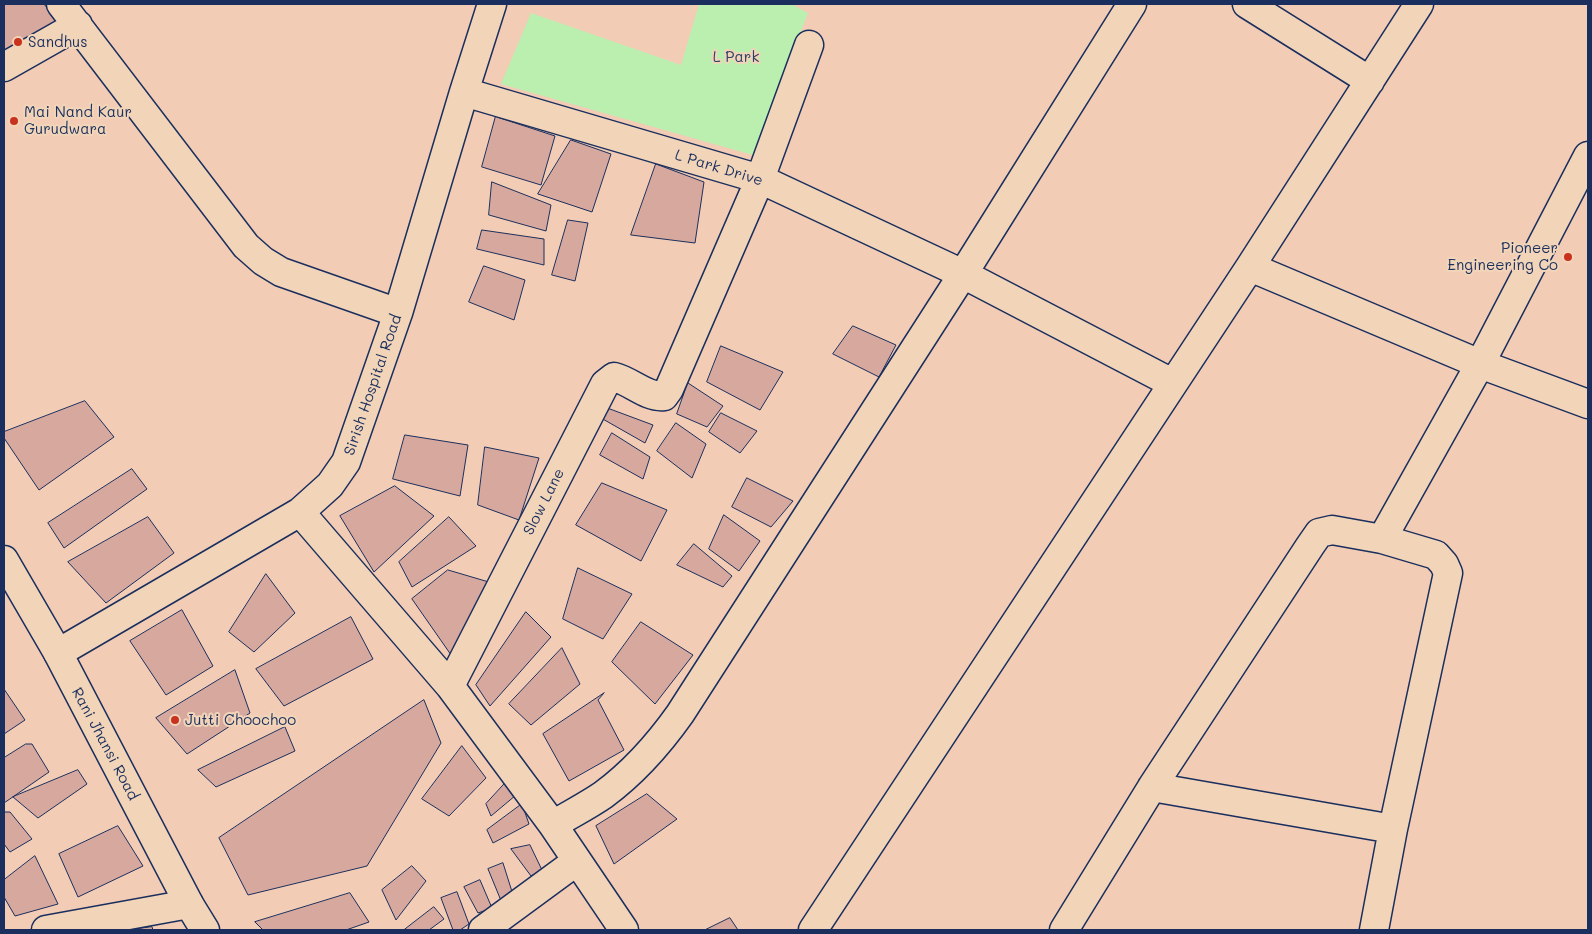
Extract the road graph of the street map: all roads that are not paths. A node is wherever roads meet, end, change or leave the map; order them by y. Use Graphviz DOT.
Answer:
graph roads {
  1 [pos="61,4"];
  2 [pos="492,4"];
  3 [pos="1132,4"];
  4 [pos="1248,4"];
  5 [pos="1419,4"];
  6 [pos="78,24"];
  7 [pos="809,45"];
  8 [pos="4,67"];
  9 [pos="1370,81"];
  10 [pos="464,92"];
  11 [pos="1588,156"];
  12 [pos="760,179"];
  13 [pos="1250,267"];
  14 [pos="963,274"];
  15 [pos="398,313"];
  16 [pos="1480,364"];
  17 [pos="1172,383"];
  18 [pos="1588,404"];
  19 [pos="300,512"];
  20 [pos="1382,539"];
  21 [pos="4,560"];
  22 [pos="58,654"];
  23 [pos="450,686"];
  24 [pos="1152,787"];
  25 [pos="553,825"];
  26 [pos="1393,829"];
  27 [pos="577,861"];
  28 [pos="189,904"];
  29 [pos="46,930"];
  30 [pos="205,930"];
  31 [pos="483,930"];
  32 [pos="624,930"];
  33 [pos="813,930"];
  34 [pos="1064,930"];
  35 [pos="1374,930"];
  1 -- 6 [label="street"];
  2 -- 10 [label="street, Sirish Hospital Road"];
  3 -- 14 [label="street"];
  4 -- 9 [label="street"];
  5 -- 9 [label="street"];
  6 -- 8 [label="street"];
  6 -- 15 [label="street"];
  7 -- 12 [label="street"];
  9 -- 13 [label="street"];
  10 -- 12 [label="street, L Park Drive"];
  10 -- 15 [label="street, Sirish Hospital Road"];
  11 -- 16 [label="street"];
  12 -- 14 [label="street, L Park Drive"];
  12 -- 23 [label="street, Slow Lane"];
  13 -- 16 [label="street"];
  13 -- 17 [label="street"];
  14 -- 17 [label="street, L Park Drive"];
  14 -- 25 [label="street"];
  15 -- 19 [label="street, Sirish Hospital Road"];
  16 -- 18 [label="street"];
  16 -- 20 [label="street"];
  17 -- 33 [label="street"];
  19 -- 22 [label="street, Sirish Hospital Road"];
  19 -- 23 [label="street"];
  20 -- 24 [label="street"];
  20 -- 26 [label="street"];
  21 -- 22 [label="street, Rani Jhansi Road"];
  22 -- 28 [label="street, Rani Jhansi Road"];
  23 -- 25 [label="street"];
  24 -- 26 [label="street"];
  24 -- 34 [label="street"];
  25 -- 27 [label="street"];
  26 -- 35 [label="street"];
  27 -- 31 [label="street"];
  27 -- 32 [label="street"];
  28 -- 29 [label="street"];
  28 -- 30 [label="street, Rani Jhansi Road"];
}
